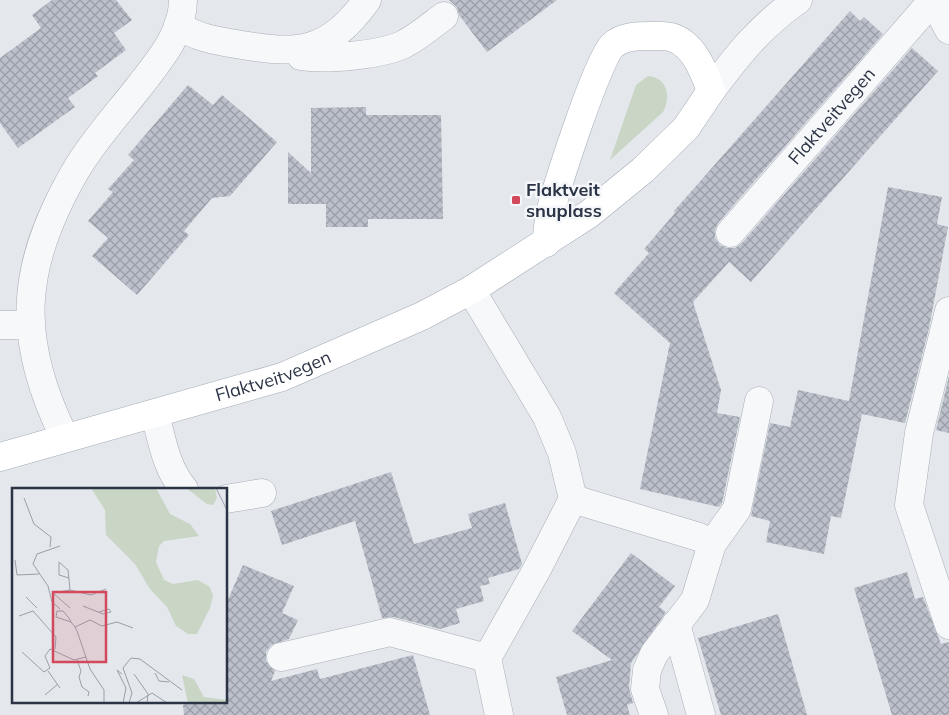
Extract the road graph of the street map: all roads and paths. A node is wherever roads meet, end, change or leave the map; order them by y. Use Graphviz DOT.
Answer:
graph roads {
  1 [pos="367,0"];
  2 [pos="798,0"];
  3 [pos="181,12"];
  4 [pos="444,16"];
  5 [pos="949,30"];
  6 [pos="275,51"];
  7 [pos="711,91"];
  8 [pos="730,233"];
  9 [pos="546,243"];
  10 [pos="471,290"];
  11 [pos="949,311"];
  12 [pos="0,325"];
  13 [pos="30,325"];
  14 [pos="759,401"];
  15 [pos="155,414"];
  16 [pos="65,438"];
  17 [pos="0,457"];
  18 [pos="183,488"];
  19 [pos="262,493"];
  20 [pos="573,499"];
  21 [pos="228,500"];
  22 [pos="712,544"];
  23 [pos="676,624"];
  24 [pos="949,625"];
  25 [pos="281,657"];
  26 [pos="487,658"];
  27 [pos="499,715"];
  28 [pos="654,715"];
  29 [pos="701,715"];
  1 -- 6 [label="street"];
  2 -- 7 [label="street, Flaktveitvegen"];
  3 -- 6 [label="street"];
  3 -- 13 [label="street"];
  4 -- 6 [label="street"];
  5 -- 8 [label="street, Flaktveitvegen"];
  7 -- 9 [label="main road, Flaktveitvegen"];
  7 -- 9 [label="main road"];
  9 -- 10 [label="main road, Flaktveitvegen"];
  10 -- 15 [label="main road, Flaktveitvegen"];
  10 -- 20 [label="street"];
  11 -- 24 [label="street"];
  12 -- 13 [label="street"];
  13 -- 16 [label="street"];
  14 -- 22 [label="street"];
  15 -- 16 [label="main road, Flaktveitvegen"];
  15 -- 18 [label="street"];
  16 -- 17 [label="main road, Flaktveitvegen"];
  19 -- 21 [label="street"];
  20 -- 22 [label="street"];
  20 -- 26 [label="street"];
  22 -- 23 [label="street"];
  23 -- 28 [label="street"];
  23 -- 29 [label="street"];
  25 -- 26 [label="street"];
  26 -- 27 [label="street"];
}
